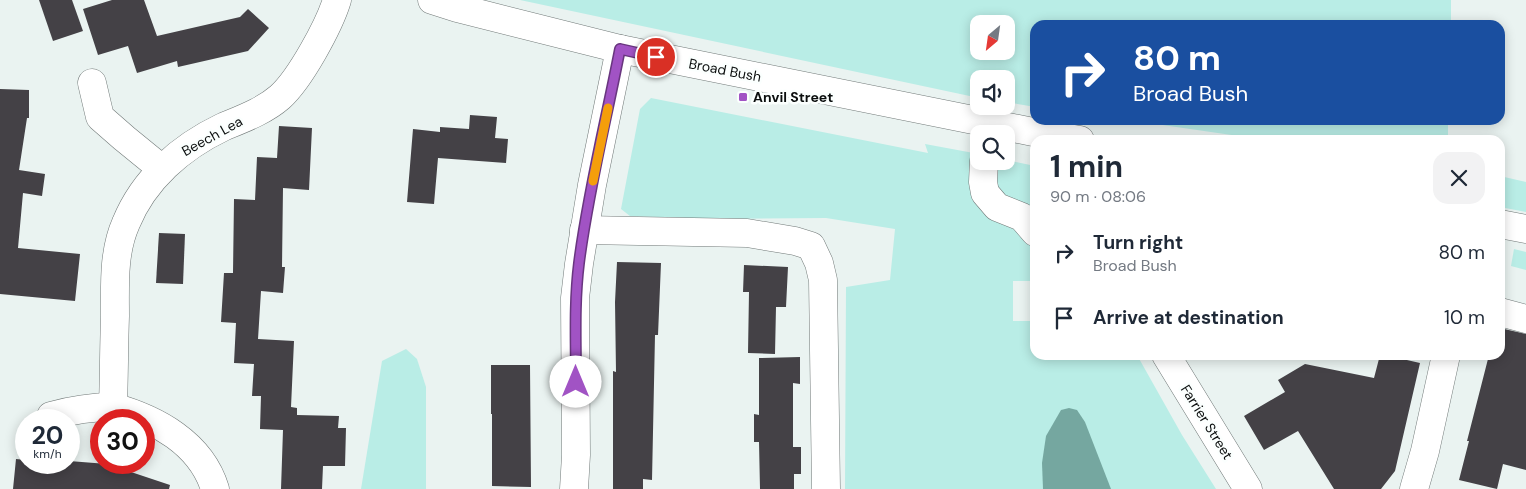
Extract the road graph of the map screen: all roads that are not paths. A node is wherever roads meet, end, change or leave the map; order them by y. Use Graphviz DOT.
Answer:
graph roads {
  1 [pos="337,0"];
  2 [pos="432,0"];
  3 [pos="620,49"];
  4 [pos="92,83"];
  5 [pos="971,125"];
  6 [pos="1015,132"];
  7 [pos="1040,135"];
  8 [pos="162,169"];
  9 [pos="984,170"];
  10 [pos="1505,225"];
  11 [pos="1030,226"];
  12 [pos="1526,229"];
  13 [pos="584,230"];
  14 [pos="1505,313"];
  15 [pos="1526,319"];
  16 [pos="1169,360"];
  17 [pos="1445,360"];
  18 [pos="113,407"];
  19 [pos="78,409"];
  20 [pos="1420,488"];
  21 [pos="215,489"];
  22 [pos="574,489"];
  23 [pos="826,489"];
  24 [pos="1248,489"];
  1 -- 8 [label="street, Beech Lea"];
  2 -- 3 [label="street, Broad Bush"];
  3 -- 5 [label="street, Broad Bush"];
  3 -- 13 [label="street"];
  4 -- 8 [label="street"];
  6 -- 7 [label="street, Broad Bush"];
  8 -- 18 [label="street, Beech Lea"];
  9 -- 11 [label="street"];
  10 -- 12 [label="street"];
  13 -- 22 [label="street"];
  13 -- 23 [label="street"];
  14 -- 15 [label="street"];
  16 -- 24 [label="street, Farrier Street"];
  17 -- 20 [label="street"];
  18 -- 19 [label="street"];
  18 -- 21 [label="street"];
}
